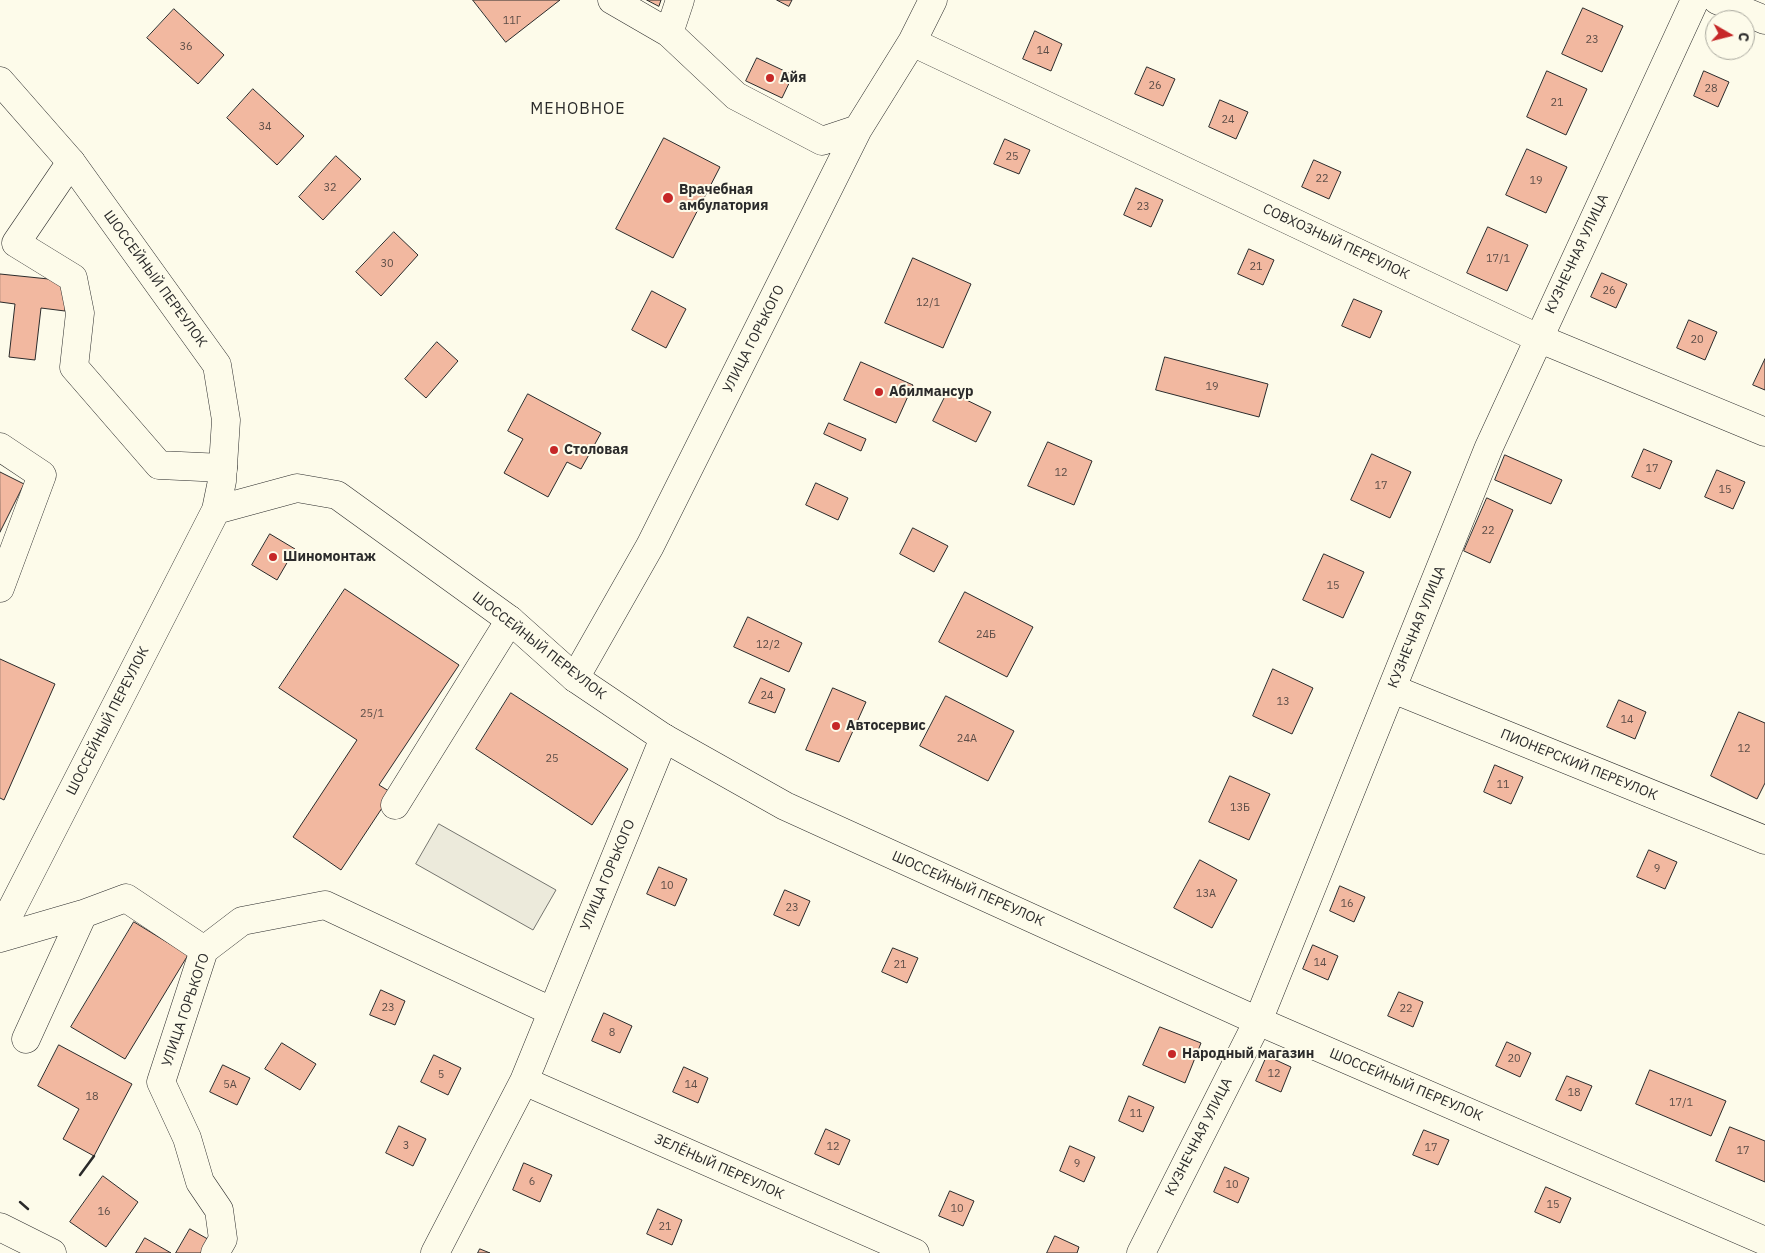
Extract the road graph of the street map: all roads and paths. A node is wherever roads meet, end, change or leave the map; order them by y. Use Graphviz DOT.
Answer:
graph roads {
  1 [pos="612,0"];
  2 [pos="680,0"];
  3 [pos="934,0"];
  4 [pos="1695,0"];
  5 [pos="1717,0"];
  6 [pos="1765,20"];
  7 [pos="669,33"];
  8 [pos="912,42"];
  9 [pos="0,81"];
  10 [pos="858,129"];
  11 [pos="71,162"];
  12 [pos="1538,338"];
  13 [pos="1765,432"];
  14 [pos="0,448"];
  15 [pos="223,468"];
  16 [pos="216,510"];
  17 [pos="0,588"];
  18 [pos="510,620"];
  19 [pos="575,678"];
  20 [pos="1393,689"];
  21 [pos="664,738"];
  22 [pos="395,805"];
  23 [pos="1765,840"];
  24 [pos="83,914"];
  25 [pos="0,932"];
  26 [pos="0,938"];
  27 [pos="204,950"];
  28 [pos="551,1011"];
  29 [pos="1258,1021"];
  30 [pos="26,1039"];
  31 [pos="524,1081"];
  32 [pos="0,1227"];
  33 [pos="1765,1241"];
  34 [pos="52,1253"];
  35 [pos="215,1253"];
  36 [pos="435,1253"];
  37 [pos="915,1253"];
  38 [pos="1140,1253"];
  1 -- 7 [label="main road"];
  2 -- 7 [label="main road"];
  3 -- 8 [label="main road, УЛИЦА ГОРЬКОГО"];
  4 -- 12 [label="main road, КУЗНЕЧНАЯ УЛИЦА"];
  5 -- 6 [label="main road"];
  7 -- 10 [label="main road"];
  8 -- 10 [label="main road, УЛИЦА ГОРЬКОГО"];
  8 -- 12 [label="main road, СОВХОЗНЫЙ ПЕРЕУЛОК"];
  9 -- 11 [label="main road, ШОССЕЙНЫЙ ПЕРЕУЛОК"];
  10 -- 19 [label="main road, УЛИЦА ГОРЬКОГО"];
  11 -- 15 [label="main road, ШОССЕЙНЫЙ ПЕРЕУЛОК"];
  11 -- 15 [label="main road"];
  12 -- 13 [label="main road, СОВХОЗНЫЙ ПЕРЕУЛОК"];
  12 -- 20 [label="main road, КУЗНЕЧНАЯ УЛИЦА"];
  14 -- 17 [label="main road"];
  15 -- 16 [label="main road, ШОССЕЙНЫЙ ПЕРЕУЛОК"];
  16 -- 18 [label="main road, ШОССЕЙНЫЙ ПЕРЕУЛОК"];
  16 -- 25 [label="main road, ШОССЕЙНЫЙ ПЕРЕУЛОК"];
  18 -- 19 [label="main road, ШОССЕЙНЫЙ ПЕРЕУЛОК"];
  18 -- 22 [label="main road"];
  19 -- 21 [label="main road, ШОССЕЙНЫЙ ПЕРЕУЛОК"];
  20 -- 23 [label="main road, ПИОНЕРСКИЙ ПЕРЕУЛОК"];
  20 -- 29 [label="main road, КУЗНЕЧНАЯ УЛИЦА"];
  21 -- 28 [label="main road, УЛИЦА ГОРЬКОГО"];
  21 -- 29 [label="main road, ШОССЕЙНЫЙ ПЕРЕУЛОК"];
  24 -- 26 [label="main road"];
  24 -- 27 [label="main road"];
  24 -- 30 [label="main road"];
  27 -- 28 [label="main road, УЛИЦА ГОРЬКОГО"];
  27 -- 35 [label="main road, УЛИЦА ГОРЬКОГО"];
  28 -- 31 [label="main road, УЛИЦА ГОРЬКОГО"];
  29 -- 33 [label="main road, ШОССЕЙНЫЙ ПЕРЕУЛОК"];
  29 -- 38 [label="main road, КУЗНЕЧНАЯ УЛИЦА"];
  31 -- 36 [label="main road, УЛИЦА ГОРЬКОГО"];
  31 -- 37 [label="main road, ЗЕЛЁНЫЙ ПЕРЕУЛОК"];
  32 -- 34 [label="main road"];
}
